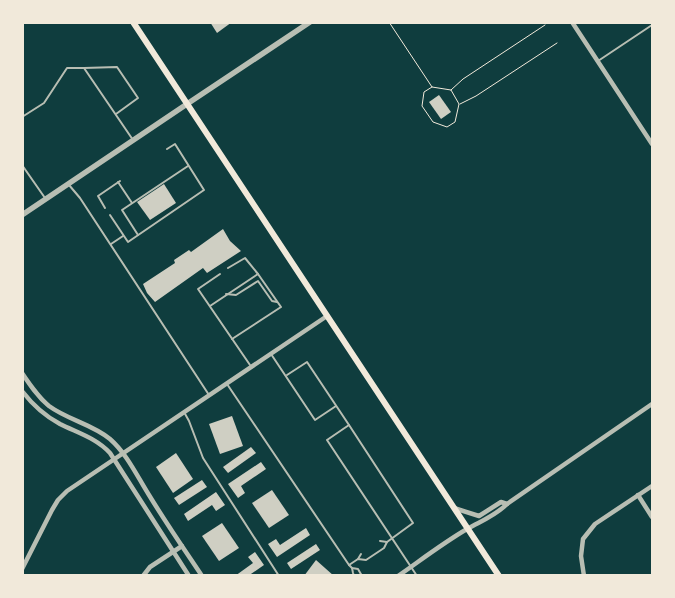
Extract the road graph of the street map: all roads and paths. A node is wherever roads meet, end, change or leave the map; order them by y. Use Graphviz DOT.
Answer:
graph roads {
  1 [pos="133,22"];
  2 [pos="310,22"];
  3 [pos="389,22"];
  4 [pos="572,22"];
  5 [pos="545,24"];
  6 [pos="652,26"];
  7 [pos="557,43"];
  8 [pos="598,62"];
  9 [pos="84,68"];
  10 [pos="432,87"];
  11 [pos="451,90"];
  12 [pos="186,104"];
  13 [pos="459,104"];
  14 [pos="116,114"];
  15 [pos="22,117"];
  16 [pos="133,140"];
  17 [pos="652,144"];
  18 [pos="168,149"];
  19 [pos="22,165"];
  20 [pos="188,166"];
  21 [pos="68,184"];
  22 [pos="46,199"];
  23 [pos="132,204"];
  24 [pos="106,208"];
  25 [pos="110,214"];
  26 [pos="22,215"];
  27 [pos="138,235"];
  28 [pos="123,236"];
  29 [pos="110,245"];
  30 [pos="228,268"];
  31 [pos="220,274"];
  32 [pos="258,274"];
  33 [pos="226,294"];
  34 [pos="277,302"];
  35 [pos="210,306"];
  36 [pos="327,316"];
  37 [pos="232,339"];
  38 [pos="271,354"];
  39 [pos="251,367"];
  40 [pos="22,373"];
  41 [pos="286,376"];
  42 [pos="28,382"];
  43 [pos="226,384"];
  44 [pos="22,386"];
  45 [pos="22,391"];
  46 [pos="209,396"];
  47 [pos="652,404"];
  48 [pos="336,406"];
  49 [pos="184,412"];
  50 [pos="349,425"];
  51 [pos="123,453"];
  52 [pos="114,460"];
  53 [pos="652,486"];
  54 [pos="638,495"];
  55 [pos="507,504"];
  56 [pos="454,508"];
  57 [pos="652,517"];
  58 [pos="468,529"];
  59 [pos="392,538"];
  60 [pos="380,541"];
  61 [pos="388,542"];
  62 [pos="182,546"];
  63 [pos="173,552"];
  64 [pos="361,554"];
  65 [pos="358,559"];
  66 [pos="349,565"];
  67 [pos="411,566"];
  68 [pos="352,568"];
  69 [pos="22,569"];
  70 [pos="584,575"];
  71 [pos="143,576"];
  72 [pos="189,576"];
  73 [pos="202,576"];
  74 [pos="279,576"];
  75 [pos="354,576"];
  76 [pos="362,576"];
  77 [pos="398,576"];
  78 [pos="417,576"];
  79 [pos="499,576"];
  1 -- 12 [label="main road"];
  2 -- 12 [label="street"];
  3 -- 10 [label="path"];
  4 -- 8 [label="street"];
  5 -- 11 [label="path"];
  6 -- 8 [label="lane"];
  7 -- 13 [label="path"];
  8 -- 17 [label="street"];
  9 -- 14 [label="lane"];
  9 -- 14 [label="lane"];
  9 -- 15 [label="lane"];
  10 -- 11 [label="path"];
  10 -- 13 [label="path"];
  11 -- 13 [label="path"];
  12 -- 16 [label="street"];
  12 -- 36 [label="main road"];
  14 -- 16 [label="lane"];
  16 -- 21 [label="street"];
  18 -- 20 [label="lane"];
  19 -- 22 [label="lane"];
  20 -- 23 [label="lane"];
  20 -- 27 [label="lane"];
  21 -- 22 [label="street"];
  21 -- 29 [label="lane"];
  22 -- 26 [label="street"];
  23 -- 24 [label="lane"];
  23 -- 27 [label="lane"];
  25 -- 28 [label="lane"];
  27 -- 28 [label="lane"];
  28 -- 29 [label="lane"];
  29 -- 46 [label="lane"];
  30 -- 32 [label="lane"];
  31 -- 35 [label="lane"];
  32 -- 33 [label="lane"];
  32 -- 34 [label="lane"];
  33 -- 34 [label="lane"];
  33 -- 35 [label="lane"];
  34 -- 37 [label="lane"];
  35 -- 37 [label="lane"];
  36 -- 38 [label="street"];
  36 -- 56 [label="main road"];
  37 -- 39 [label="lane"];
  38 -- 39 [label="street"];
  38 -- 41 [label="lane"];
  39 -- 43 [label="street"];
  40 -- 42 [label="street"];
  41 -- 48 [label="lane"];
  41 -- 48 [label="lane"];
  42 -- 44 [label="street"];
  42 -- 51 [label="street"];
  43 -- 46 [label="street"];
  43 -- 66 [label="lane"];
  45 -- 52 [label="street"];
  46 -- 49 [label="street"];
  47 -- 55 [label="street"];
  48 -- 50 [label="lane"];
  49 -- 51 [label="street"];
  49 -- 74 [label="lane"];
  50 -- 59 [label="lane"];
  50 -- 59 [label="lane"];
  51 -- 52 [label="street"];
  51 -- 62 [label="street"];
  52 -- 63 [label="street"];
  52 -- 69 [label="street"];
  53 -- 54 [label="street"];
  54 -- 57 [label="street"];
  54 -- 70 [label="street"];
  55 -- 56 [label="street"];
  55 -- 58 [label="street"];
  56 -- 58 [label="main road"];
  58 -- 67 [label="street"];
  58 -- 79 [label="main road"];
  59 -- 61 [label="lane"];
  59 -- 67 [label="lane"];
  60 -- 61 [label="lane"];
  61 -- 65 [label="lane"];
  62 -- 63 [label="street"];
  62 -- 73 [label="street"];
  63 -- 71 [label="street"];
  63 -- 72 [label="street"];
  64 -- 65 [label="lane"];
  65 -- 66 [label="lane"];
  66 -- 68 [label="lane"];
  67 -- 77 [label="street"];
  67 -- 78 [label="lane"];
  68 -- 75 [label="lane"];
  68 -- 76 [label="lane"];
}
